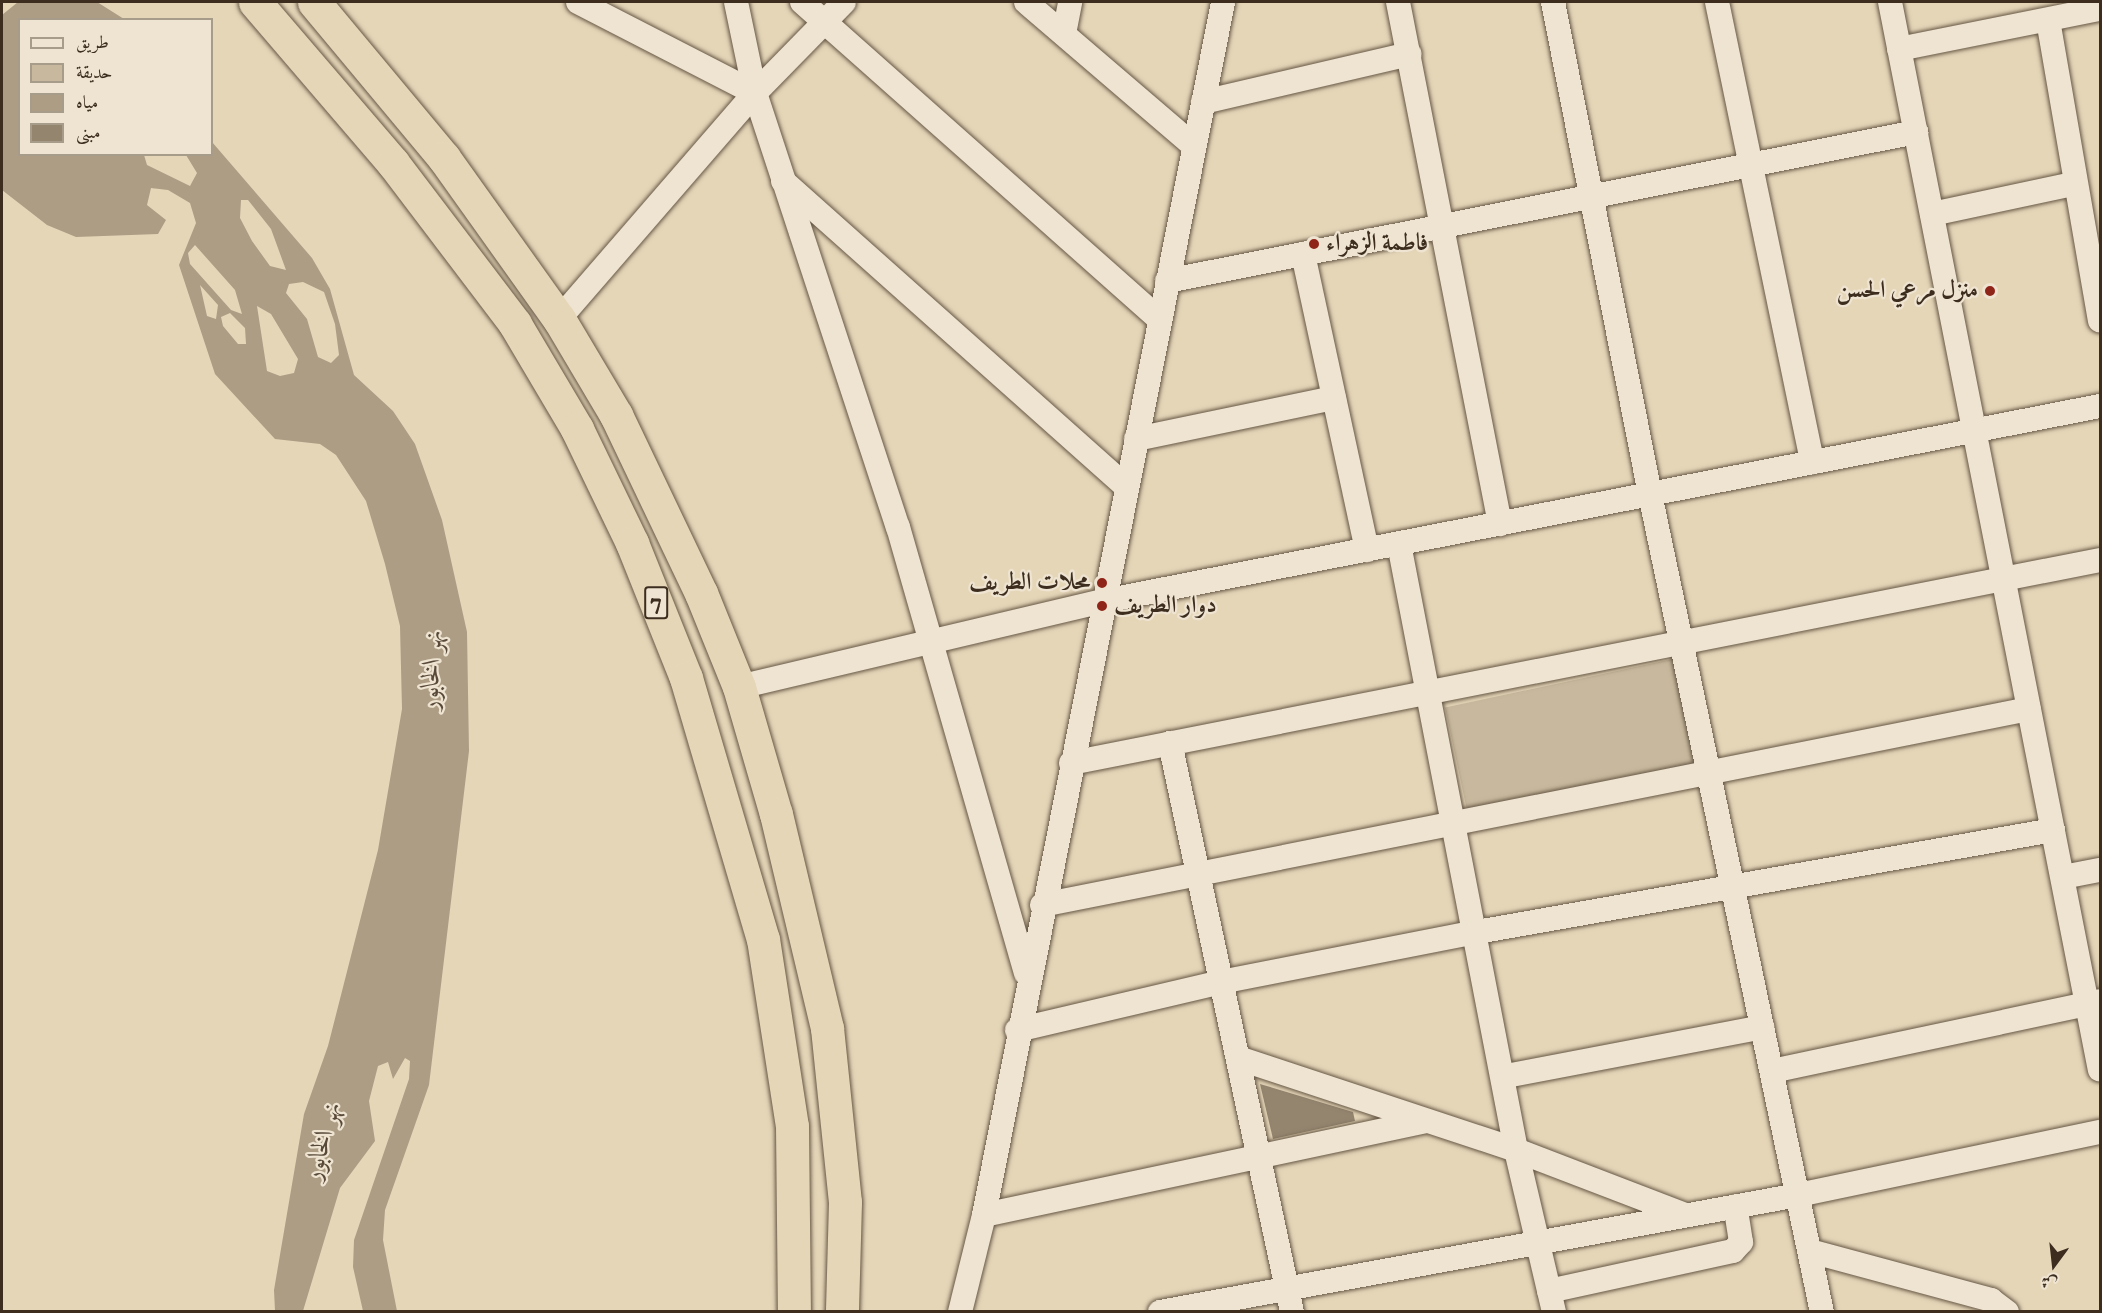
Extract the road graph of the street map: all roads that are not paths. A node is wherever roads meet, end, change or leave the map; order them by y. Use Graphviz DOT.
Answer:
graph roads {
  1 [pos="255,2"];
  2 [pos="314,2"];
  3 [pos="578,2"];
  4 [pos="736,2"];
  5 [pos="802,2"];
  6 [pos="844,2"];
  7 [pos="1026,2"];
  8 [pos="1070,2"];
  9 [pos="1223,2"];
  10 [pos="1398,2"];
  11 [pos="1553,2"];
  12 [pos="1717,2"];
  13 [pos="1890,2"];
  14 [pos="2100,9"];
  15 [pos="2048,20"];
  16 [pos="825,21"];
  17 [pos="1064,34"];
  18 [pos="1899,49"];
  19 [pos="1409,54"];
  20 [pos="756,93"];
  21 [pos="1203,102"];
  22 [pos="1916,132"];
  23 [pos="1194,146"];
  24 [pos="1749,166"];
  25 [pos="782,180"];
  26 [pos="2073,184"];
  27 [pos="1592,198"];
  28 [pos="1932,214"];
  29 [pos="1445,226"];
  30 [pos="2093,246"];
  31 [pos="1303,254"];
  32 [pos="1167,281"];
  33 [pos="559,319"];
  34 [pos="1160,320"];
  35 [pos="2100,321"];
  36 [pos="1334,398"];
  37 [pos="2100,406"];
  38 [pos="1975,431"];
  39 [pos="1136,439"];
  40 [pos="1812,462"];
  41 [pos="1126,487"];
  42 [pos="1650,494"];
  43 [pos="1500,524"];
  44 [pos="1399,543"];
  45 [pos="1366,550"];
  46 [pos="2100,560"];
  47 [pos="2004,579"];
  48 [pos="1104,601"];
  49 [pos="1680,639"];
  50 [pos="933,641"];
  51 [pos="739,687"];
  52 [pos="1430,690"];
  53 [pos="2029,709"];
  54 [pos="1170,743"];
  55 [pos="1071,763"];
  56 [pos="1708,772"];
  57 [pos="1456,823"];
  58 [pos="2053,830"];
  59 [pos="2100,870"];
  60 [pos="1198,874"];
  61 [pos="2062,877"];
  62 [pos="1732,886"];
  63 [pos="1042,905"];
  64 [pos="1477,932"];
  65 [pos="1028,978"];
  66 [pos="1221,982"];
  67 [pos="2094,1003"];
  68 [pos="1762,1027"];
  69 [pos="1017,1030"];
  70 [pos="1238,1058"];
  71 [pos="2100,1070"];
  72 [pos="1772,1071"];
  73 [pos="1506,1076"];
  74 [pos="1427,1121"];
  75 [pos="2100,1132"];
  76 [pos="1516,1150"];
  77 [pos="1258,1156"];
  78 [pos="1798,1194"];
  79 [pos="1736,1206"];
  80 [pos="984,1215"];
  81 [pos="1685,1215"];
  82 [pos="1538,1242"];
  83 [pos="1810,1251"];
  84 [pos="1289,1300"];
  85 [pos="1552,1301"];
  86 [pos="794,1311"];
  87 [pos="842,1311"];
  88 [pos="960,1311"];
  89 [pos="1160,1311"];
  90 [pos="1822,1311"];
  91 [pos="2007,1311"];
  1 -- 86 [label="highway, 7"];
  2 -- 33 [label="highway, 7"];
  3 -- 20 [label="street"];
  4 -- 20 [label="street"];
  5 -- 16 [label="street"];
  6 -- 16 [label="street"];
  7 -- 17 [label="street"];
  8 -- 17 [label="street"];
  9 -- 21 [label="street"];
  10 -- 19 [label="street"];
  11 -- 27 [label="street"];
  12 -- 24 [label="street"];
  13 -- 18 [label="street"];
  14 -- 15 [label="street"];
  15 -- 18 [label="street"];
  15 -- 26 [label="street"];
  16 -- 20 [label="street"];
  16 -- 34 [label="street"];
  17 -- 23 [label="street"];
  18 -- 22 [label="street"];
  19 -- 21 [label="street"];
  19 -- 29 [label="street"];
  20 -- 25 [label="street"];
  20 -- 33 [label="street"];
  21 -- 23 [label="street"];
  22 -- 24 [label="street"];
  22 -- 28 [label="street"];
  23 -- 32 [label="street"];
  24 -- 27 [label="street"];
  24 -- 40 [label="street"];
  25 -- 41 [label="street"];
  25 -- 50 [label="street"];
  26 -- 28 [label="street"];
  26 -- 30 [label="street"];
  27 -- 29 [label="street"];
  27 -- 42 [label="street"];
  28 -- 38 [label="street"];
  29 -- 31 [label="street"];
  29 -- 43 [label="street"];
  30 -- 35 [label="street"];
  31 -- 32 [label="street"];
  31 -- 36 [label="street"];
  32 -- 34 [label="street"];
  33 -- 51 [label="highway, 7"];
  34 -- 39 [label="street"];
  36 -- 39 [label="street"];
  36 -- 45 [label="street"];
  37 -- 38 [label="street"];
  38 -- 40 [label="street"];
  38 -- 47 [label="street"];
  39 -- 41 [label="street"];
  40 -- 42 [label="street"];
  41 -- 48 [label="street"];
  42 -- 43 [label="street"];
  42 -- 49 [label="street"];
  43 -- 44 [label="street"];
  44 -- 45 [label="street"];
  44 -- 52 [label="street"];
  45 -- 48 [label="street"];
  46 -- 47 [label="street"];
  47 -- 49 [label="street"];
  47 -- 53 [label="street"];
  48 -- 50 [label="street"];
  48 -- 55 [label="street"];
  49 -- 52 [label="street"];
  49 -- 56 [label="street"];
  50 -- 51 [label="street"];
  50 -- 65 [label="street"];
  51 -- 87 [label="highway, 7"];
  52 -- 54 [label="street"];
  52 -- 57 [label="street"];
  53 -- 56 [label="street"];
  53 -- 58 [label="street"];
  54 -- 55 [label="street"];
  54 -- 60 [label="street"];
  55 -- 63 [label="street"];
  56 -- 57 [label="street"];
  56 -- 62 [label="street"];
  57 -- 60 [label="street"];
  57 -- 64 [label="street"];
  58 -- 61 [label="street"];
  58 -- 62 [label="street"];
  59 -- 61 [label="street"];
  60 -- 63 [label="street"];
  60 -- 66 [label="street"];
  61 -- 67 [label="street"];
  62 -- 64 [label="street"];
  62 -- 68 [label="street"];
  63 -- 65 [label="street"];
  64 -- 66 [label="street"];
  64 -- 73 [label="street"];
  65 -- 69 [label="street"];
  66 -- 69 [label="street"];
  66 -- 70 [label="street"];
  67 -- 71 [label="street"];
  67 -- 72 [label="street"];
  68 -- 72 [label="street"];
  68 -- 73 [label="street"];
  69 -- 80 [label="street"];
  70 -- 74 [label="street"];
  70 -- 77 [label="street"];
  72 -- 78 [label="street"];
  73 -- 76 [label="street"];
  74 -- 76 [label="street"];
  74 -- 77 [label="street"];
  75 -- 78 [label="street"];
  76 -- 81 [label="street"];
  76 -- 82 [label="street"];
  77 -- 80 [label="street"];
  77 -- 84 [label="street"];
  78 -- 79 [label="street"];
  78 -- 83 [label="street"];
  79 -- 81 [label="street"];
  79 -- 85 [label="street"];
  80 -- 88 [label="street"];
  81 -- 82 [label="street"];
  82 -- 84 [label="street"];
  82 -- 85 [label="street"];
  83 -- 90 [label="street"];
  83 -- 91 [label="street"];
  84 -- 89 [label="street"];
}
